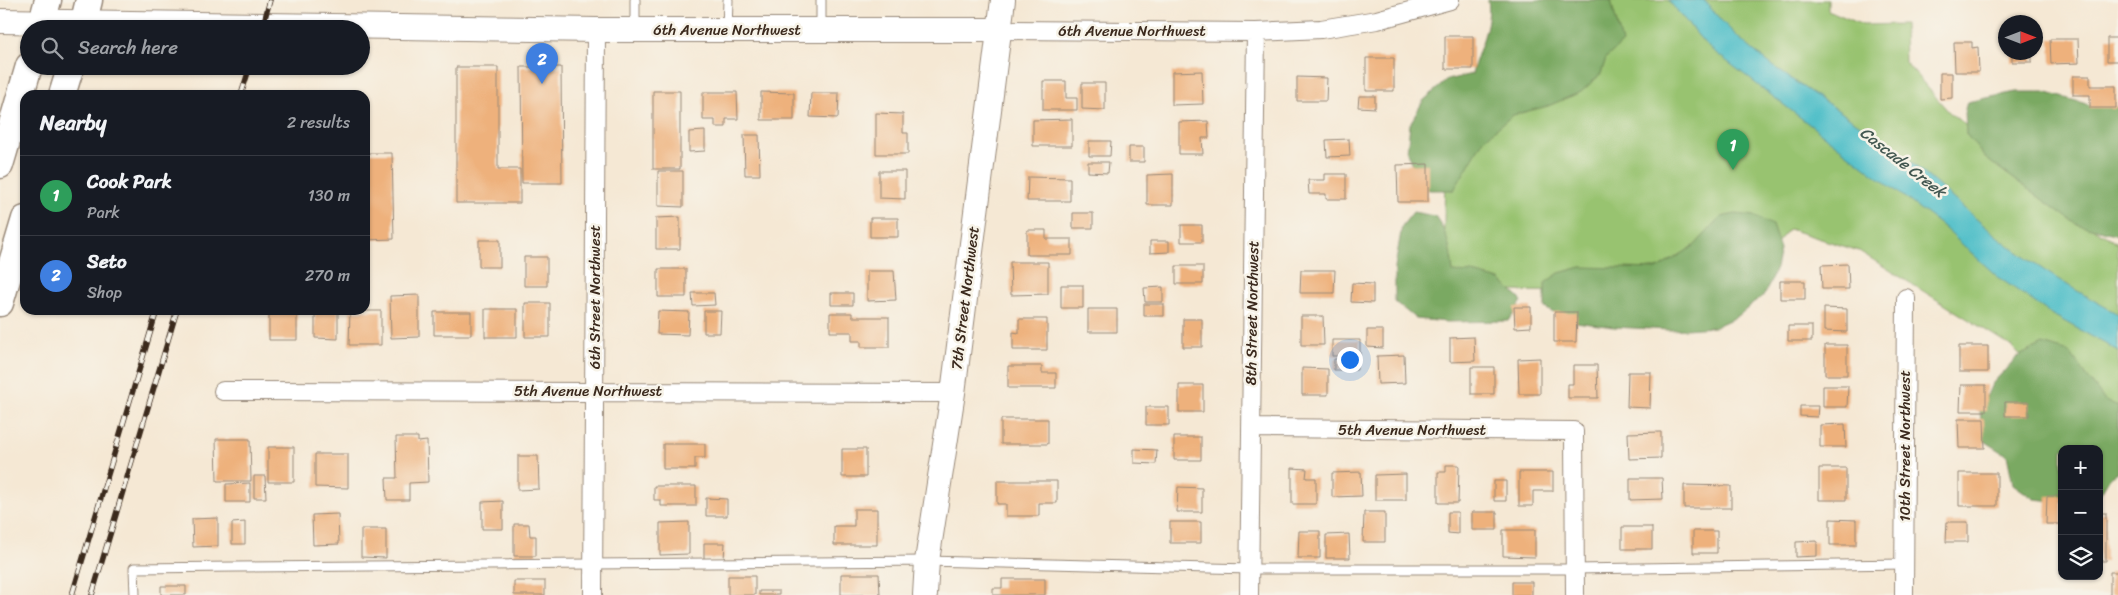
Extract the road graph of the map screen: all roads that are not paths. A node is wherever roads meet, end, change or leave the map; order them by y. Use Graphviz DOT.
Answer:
graph roads {
  1 [pos="635,0"];
  2 [pos="728,0"];
  3 [pos="821,0"];
  4 [pos="1003,0"];
  5 [pos="1450,0"];
  6 [pos="44,17"];
  7 [pos="85,17"];
  8 [pos="203,20"];
  9 [pos="0,21"];
  10 [pos="370,24"];
  11 [pos="596,30"];
  12 [pos="635,30"];
  13 [pos="727,30"];
  14 [pos="821,30"];
  15 [pos="999,30"];
  16 [pos="1256,32"];
  17 [pos="27,75"];
  18 [pos="68,75"];
  19 [pos="23,90"];
  20 [pos="64,90"];
  21 [pos="20,99"];
  22 [pos="0,165"];
  23 [pos="20,237"];
  24 [pos="1906,298"];
  25 [pos="0,303"];
  26 [pos="223,391"];
  27 [pos="595,391"];
  28 [pos="953,392"];
  29 [pos="1251,428"];
  30 [pos="927,561"];
  31 [pos="593,564"];
  32 [pos="1904,564"];
  33 [pos="1250,568"];
  34 [pos="1575,568"];
  35 [pos="135,595"];
  36 [pos="593,595"];
  37 [pos="926,595"];
  38 [pos="1250,595"];
  39 [pos="1575,595"];
  40 [pos="1904,595"];
  1 -- 12 [label="lane"];
  2 -- 13 [label="lane"];
  3 -- 14 [label="lane"];
  4 -- 15 [label="street, 7th Street Northwest"];
  5 -- 16 [label="street, 6th Avenue Northwest"];
  6 -- 7 [label="street, 6th Avenue Northwest"];
  6 -- 9 [label="street, 6th Avenue Northwest"];
  7 -- 8 [label="street, 6th Avenue Northwest"];
  10 -- 11 [label="street, 6th Avenue Northwest"];
  11 -- 12 [label="street, 6th Avenue Northwest"];
  11 -- 27 [label="street, 6th Street Northwest"];
  12 -- 13 [label="street, 6th Avenue Northwest"];
  13 -- 14 [label="street, 6th Avenue Northwest"];
  14 -- 15 [label="street, 6th Avenue Northwest"];
  15 -- 16 [label="street, 6th Avenue Northwest"];
  15 -- 28 [label="street, 7th Street Northwest"];
  16 -- 29 [label="street, 8th Street Northwest"];
  17 -- 19 [label="main road"];
  18 -- 20 [label="main road"];
  21 -- 22 [label="main road"];
  23 -- 25 [label="main road"];
  24 -- 32 [label="street, 10th Street Northwest"];
  26 -- 27 [label="street, 5th Avenue Northwest"];
  27 -- 28 [label="street, 5th Avenue Northwest"];
  27 -- 31 [label="street, 6th Street Northwest"];
  28 -- 30 [label="street, 7th Street Northwest"];
  29 -- 33 [label="street, 8th Street Northwest"];
  29 -- 34 [label="street, 5th Avenue Northwest"];
  30 -- 31 [label="lane"];
  30 -- 33 [label="lane"];
  30 -- 37 [label="street, 7th Street Northwest"];
  31 -- 35 [label="lane"];
  31 -- 36 [label="street, 6th Street Northwest"];
  32 -- 34 [label="lane"];
  32 -- 40 [label="street, 10th Street Northwest"];
  33 -- 34 [label="lane"];
  33 -- 38 [label="street, 8th Street Northwest"];
  34 -- 39 [label="street"];
}
